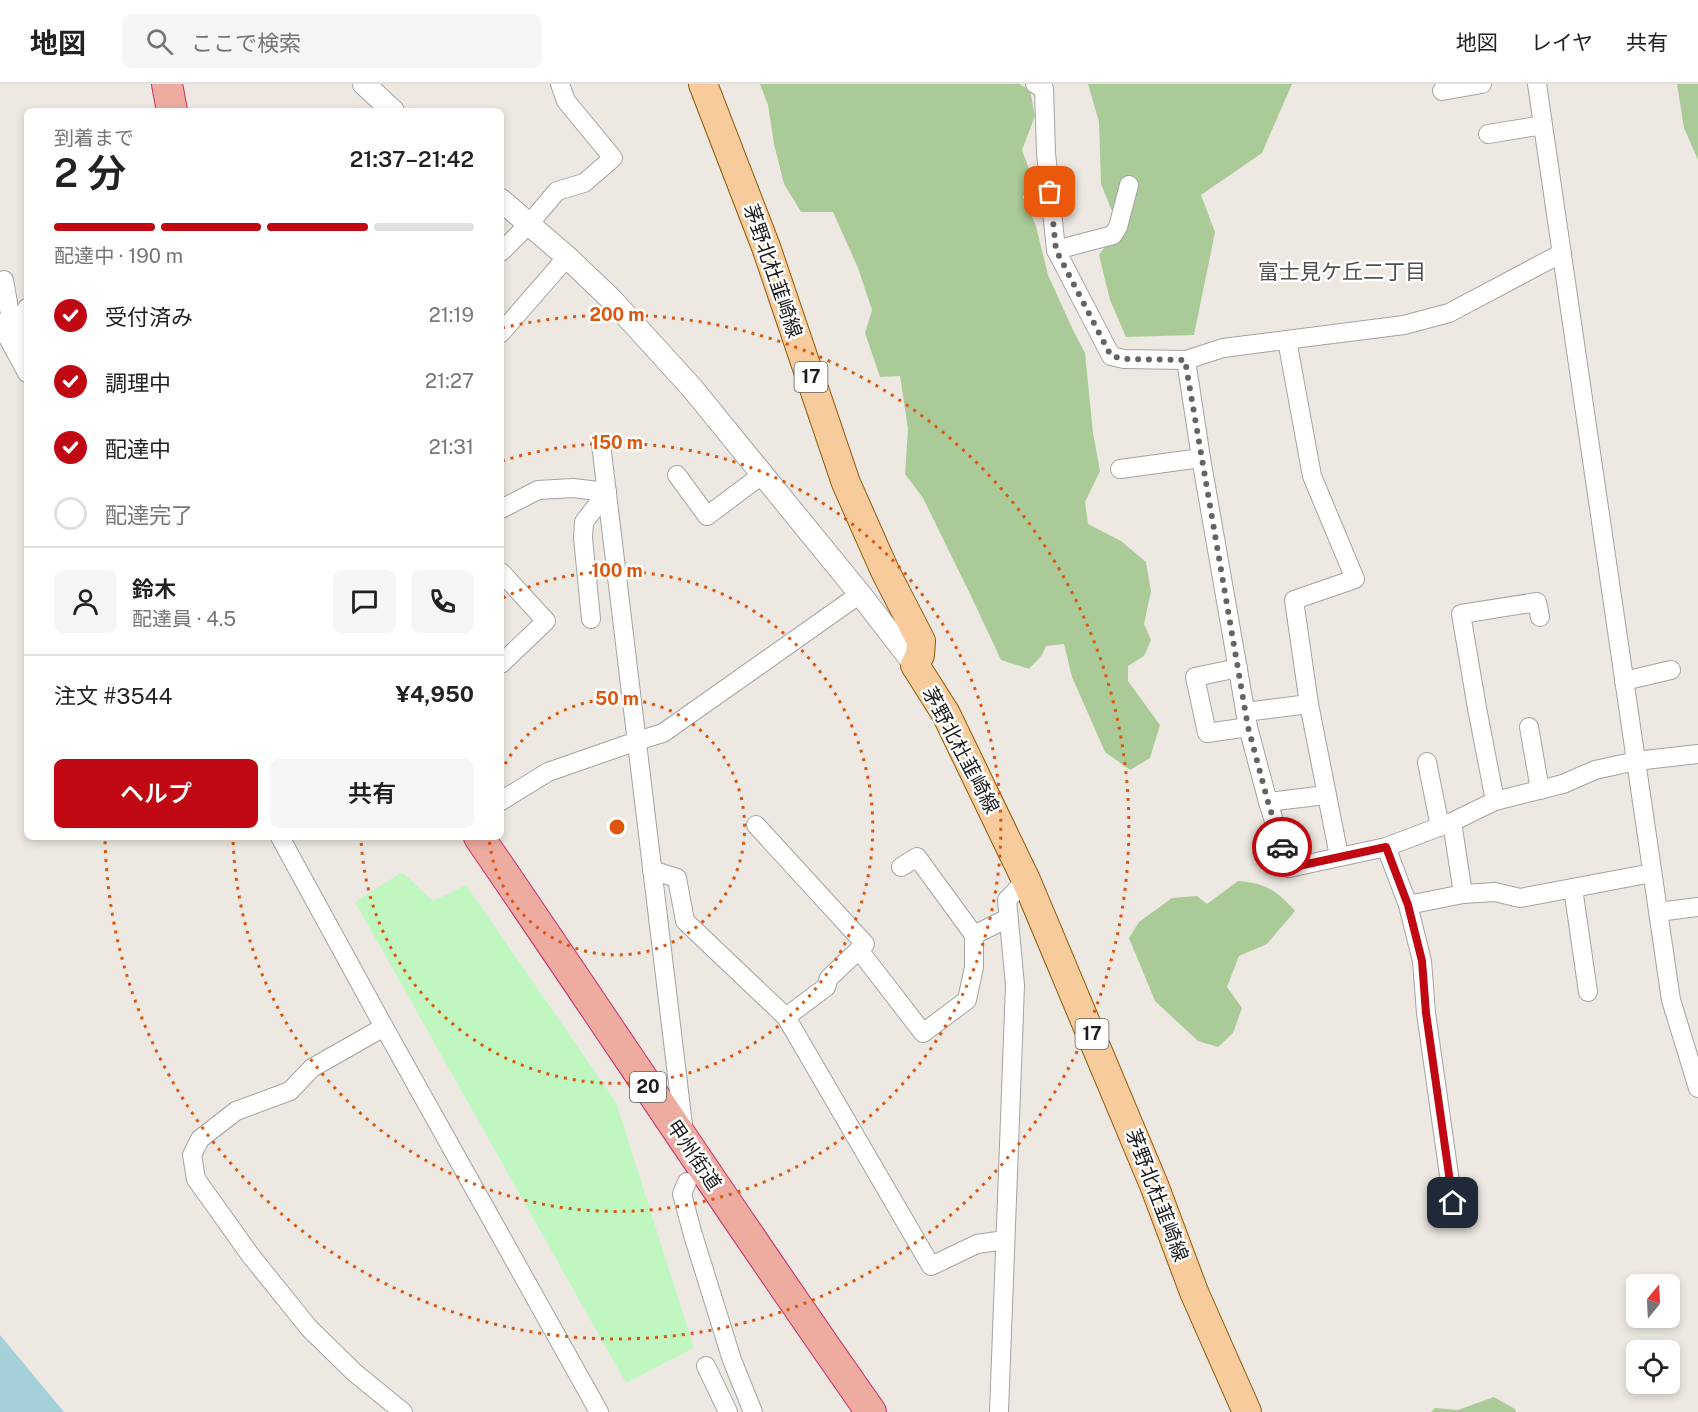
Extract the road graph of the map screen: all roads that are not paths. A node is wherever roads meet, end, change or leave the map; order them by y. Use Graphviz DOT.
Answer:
graph roads {
  1 [pos="167,84"];
  2 [pos="364,84"];
  3 [pos="560,84"];
  4 [pos="704,84"];
  5 [pos="1035,84"];
  6 [pos="1482,84"];
  7 [pos="1537,84"];
  8 [pos="1442,91"];
  9 [pos="171,108"];
  10 [pos="390,108"];
  11 [pos="1543,125"];
  12 [pos="1488,134"];
  13 [pos="1129,184"];
  14 [pos="504,203"];
  15 [pos="529,224"];
  16 [pos="504,249"];
  17 [pos="1056,250"];
  18 [pos="1562,253"];
  19 [pos="567,257"];
  20 [pos="4,280"];
  21 [pos="24,316"];
  22 [pos="0,323"];
  23 [pos="504,330"];
  24 [pos="18,331"];
  25 [pos="1287,340"];
  26 [pos="24,342"];
  27 [pos="1185,360"];
  28 [pos="24,367"];
  29 [pos="601,444"];
  30 [pos="1201,458"];
  31 [pos="1120,469"];
  32 [pos="763,474"];
  33 [pos="677,475"];
  34 [pos="607,492"];
  35 [pos="504,507"];
  36 [pos="504,575"];
  37 [pos="860,594"];
  38 [pos="1540,617"];
  39 [pos="591,619"];
  40 [pos="504,661"];
  41 [pos="915,665"];
  42 [pos="1238,668"];
  43 [pos="1671,670"];
  44 [pos="1624,681"];
  45 [pos="1310,704"];
  46 [pos="1247,719"];
  47 [pos="1529,727"];
  48 [pos="637,741"];
  49 [pos="1698,754"];
  50 [pos="1636,761"];
  51 [pos="1427,762"];
  52 [pos="1540,790"];
  53 [pos="1326,795"];
  54 [pos="504,799"];
  55 [pos="1495,801"];
  56 [pos="1268,802"];
  57 [pos="1446,824"];
  58 [pos="756,825"];
  59 [pos="282,840"];
  60 [pos="481,840"];
  61 [pos="1386,847"];
  62 [pos="1339,856"];
  63 [pos="901,867"];
  64 [pos="652,870"];
  65 [pos="1652,873"];
  66 [pos="1026,880"];
  67 [pos="1573,888"];
  68 [pos="1463,894"];
  69 [pos="1408,905"];
  70 [pos="1698,907"];
  71 [pos="1658,912"];
  72 [pos="1008,918"];
  73 [pos="974,935"];
  74 [pos="859,950"];
  75 [pos="1588,992"];
  76 [pos="786,1017"];
  77 [pos="384,1027"];
  78 [pos="1698,1088"];
  79 [pos="685,1142"];
  80 [pos="687,1182"];
  81 [pos="1453,1203"];
  82 [pos="1005,1240"];
  83 [pos="706,1366"];
  84 [pos="403,1412"];
  85 [pos="599,1412"];
  86 [pos="728,1412"];
  87 [pos="753,1412"];
  88 [pos="871,1412"];
  89 [pos="999,1412"];
  90 [pos="1247,1412"];
  1 -- 9 [label="highway"];
  2 -- 10 [label="street"];
  3 -- 15 [label="street"];
  4 -- 41 [label="main road, 茅野北杜韮崎線 / 17"];
  5 -- 17 [label="street"];
  6 -- 8 [label="street"];
  7 -- 11 [label="street"];
  11 -- 12 [label="street"];
  11 -- 18 [label="street"];
  13 -- 17 [label="street"];
  14 -- 15 [label="street"];
  15 -- 16 [label="street"];
  15 -- 19 [label="street"];
  17 -- 27 [label="street"];
  18 -- 25 [label="street"];
  18 -- 44 [label="street"];
  19 -- 23 [label="street"];
  19 -- 32 [label="street"];
  20 -- 24 [label="street"];
  21 -- 24 [label="street"];
  22 -- 28 [label="street"];
  24 -- 26 [label="street"];
  25 -- 27 [label="street"];
  25 -- 45 [label="street"];
  27 -- 30 [label="street"];
  29 -- 34 [label="street"];
  30 -- 31 [label="street"];
  30 -- 42 [label="street"];
  32 -- 33 [label="street"];
  32 -- 37 [label="street"];
  34 -- 35 [label="street"];
  34 -- 39 [label="street"];
  34 -- 48 [label="street"];
  36 -- 40 [label="street"];
  37 -- 41 [label="street"];
  37 -- 48 [label="street"];
  38 -- 55 [label="street"];
  41 -- 66 [label="main road, 茅野北杜韮崎線 / 17"];
  42 -- 46 [label="street"];
  42 -- 46 [label="street"];
  43 -- 44 [label="street"];
  44 -- 50 [label="street"];
  45 -- 46 [label="street"];
  45 -- 53 [label="street"];
  46 -- 56 [label="street"];
  47 -- 52 [label="street"];
  48 -- 54 [label="street"];
  48 -- 64 [label="street"];
  49 -- 50 [label="street"];
  50 -- 52 [label="street"];
  50 -- 65 [label="street"];
  51 -- 57 [label="street"];
  52 -- 55 [label="street"];
  53 -- 56 [label="street"];
  53 -- 62 [label="street"];
  55 -- 57 [label="street"];
  56 -- 62 [label="street"];
  57 -- 61 [label="street"];
  57 -- 68 [label="street"];
  58 -- 74 [label="street"];
  59 -- 77 [label="street"];
  60 -- 79 [label="highway, 甲州街道 / 20"];
  61 -- 62 [label="street"];
  61 -- 69 [label="street"];
  63 -- 73 [label="street"];
  64 -- 76 [label="street"];
  64 -- 79 [label="street"];
  65 -- 67 [label="street"];
  65 -- 71 [label="street"];
  66 -- 72 [label="street"];
  66 -- 90 [label="main road, 茅野北杜韮崎線 / 17"];
  67 -- 68 [label="street"];
  67 -- 75 [label="street"];
  68 -- 69 [label="street"];
  69 -- 81 [label="street"];
  70 -- 71 [label="street"];
  71 -- 78 [label="street"];
  72 -- 73 [label="street"];
  72 -- 82 [label="street"];
  73 -- 74 [label="street"];
  74 -- 76 [label="street"];
  76 -- 82 [label="street"];
  77 -- 84 [label="street"];
  77 -- 85 [label="street"];
  79 -- 88 [label="highway, 甲州街道 / 20"];
  80 -- 87 [label="street"];
  82 -- 89 [label="street"];
  83 -- 86 [label="street"];
}
